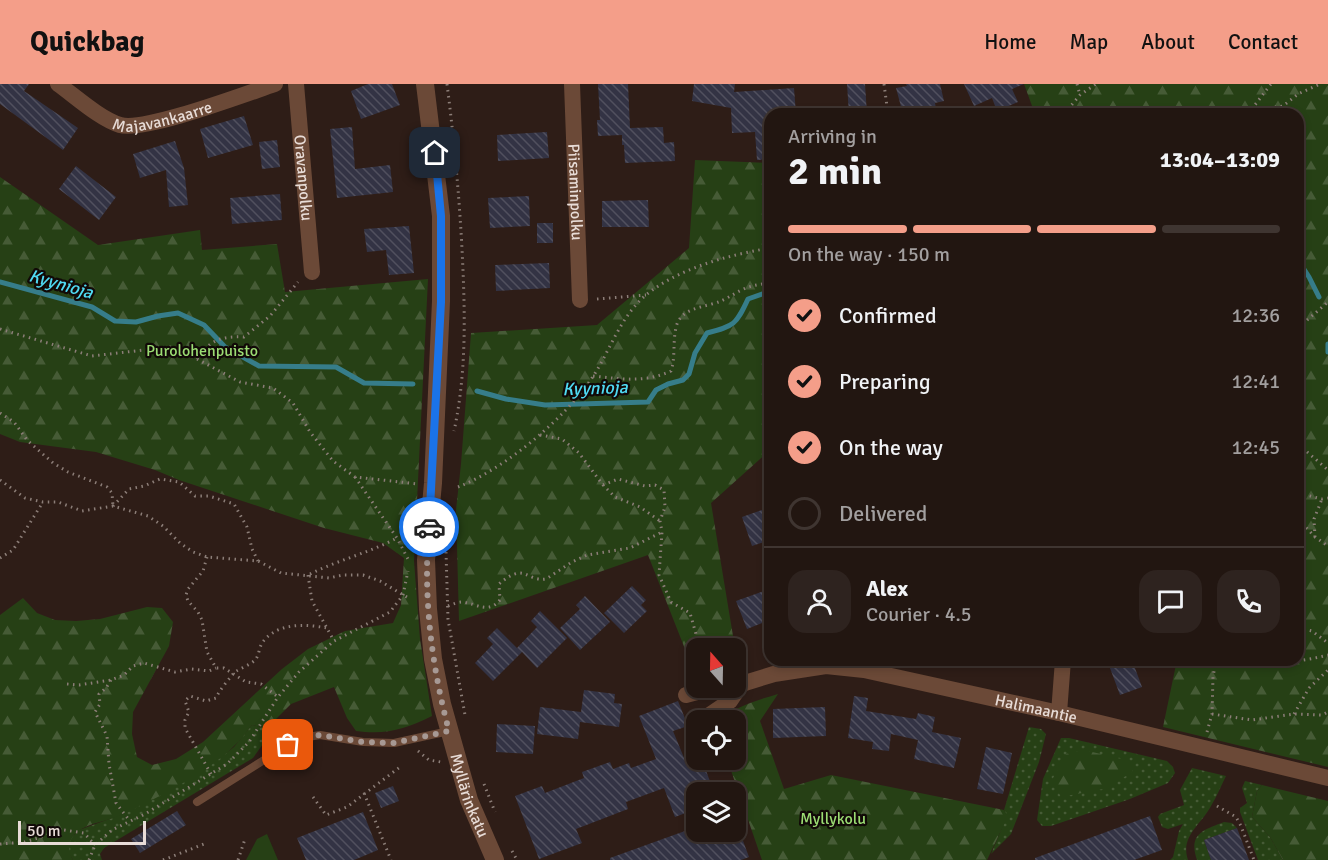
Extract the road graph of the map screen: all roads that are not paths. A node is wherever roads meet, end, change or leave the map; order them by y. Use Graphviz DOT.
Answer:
graph roads {
  1 [pos="58,84"];
  2 [pos="275,84"];
  3 [pos="296,84"];
  4 [pos="425,84"];
  5 [pos="572,84"];
  6 [pos="312,272"];
  7 [pos="580,300"];
  8 [pos="813,666"];
  9 [pos="843,666"];
  10 [pos="1063,666"];
  11 [pos="746,683"];
  12 [pos="732,698"];
  13 [pos="717,710"];
  14 [pos="1059,713"];
  15 [pos="449,731"];
  16 [pos="1328,778"];
  17 [pos="197,802"];
  18 [pos="495,860"];
  1 -- 2 [label="street, Majavankaarre"];
  3 -- 6 [label="street, Oravanpolku"];
  4 -- 15 [label="street, Myllärinkatu"];
  5 -- 7 [label="street, Piisaminpolku"];
  8 -- 11 [label="street, Halimaantie"];
  9 -- 14 [label="street, Halimaantie"];
  10 -- 14 [label="street"];
  12 -- 13 [label="street, Halimaantie"];
  14 -- 16 [label="street, Halimaantie"];
  15 -- 17 [label="lane"];
  15 -- 18 [label="street, Myllärinkatu"];
}
